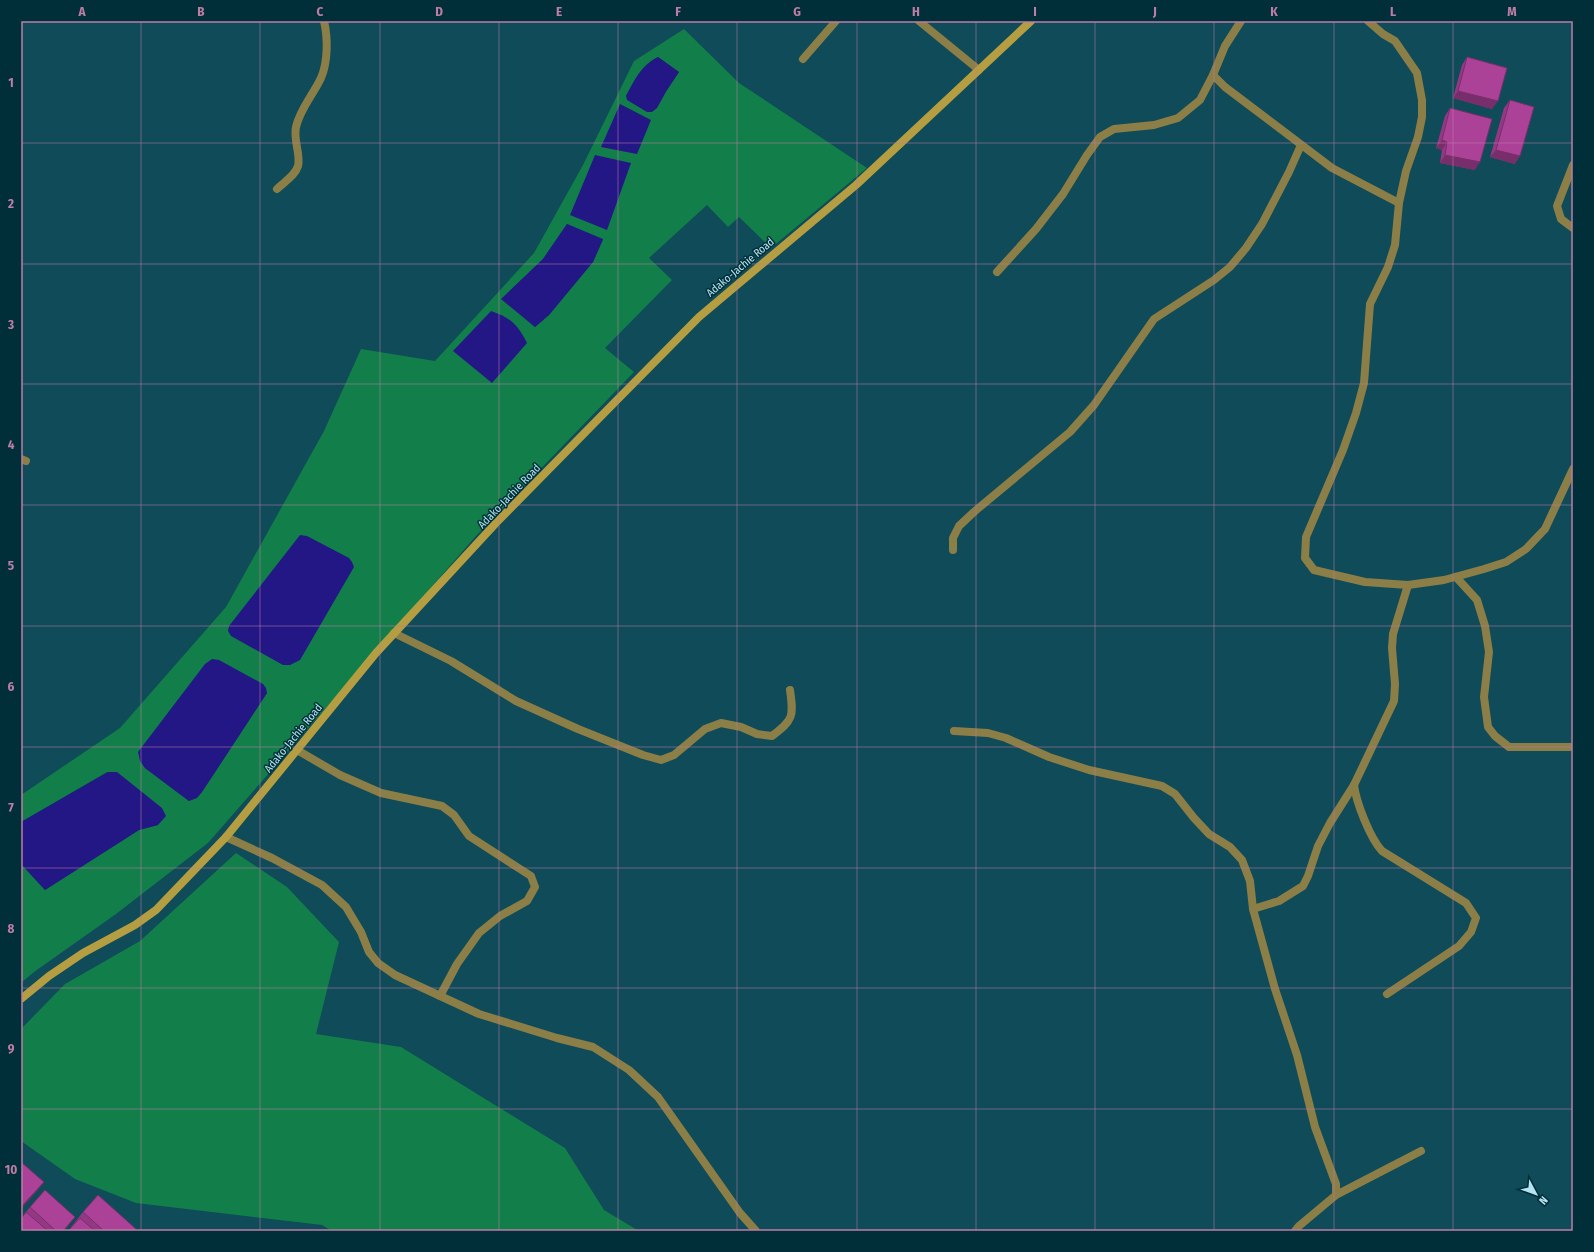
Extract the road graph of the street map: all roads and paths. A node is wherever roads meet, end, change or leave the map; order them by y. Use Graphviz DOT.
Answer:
graph roads {
  1 [pos="324,21"];
  2 [pos="836,21"];
  3 [pos="919,21"];
  4 [pos="1032,21"];
  5 [pos="1241,21"];
  6 [pos="1368,21"];
  7 [pos="803,59"];
  8 [pos="979,70"];
  9 [pos="1213,75"];
  10 [pos="1301,145"];
  11 [pos="1573,165"];
  12 [pos="277,189"];
  13 [pos="1399,203"];
  14 [pos="1573,228"];
  15 [pos="997,272"];
  16 [pos="1573,468"];
  17 [pos="952,550"];
  18 [pos="1456,577"];
  19 [pos="1408,585"];
  20 [pos="394,633"];
  21 [pos="790,690"];
  22 [pos="954,730"];
  23 [pos="1573,747"];
  24 [pos="297,750"];
  25 [pos="1354,785"];
  26 [pos="226,837"];
  27 [pos="1253,909"];
  28 [pos="1387,994"];
  29 [pos="440,996"];
  30 [pos="21,999"];
  31 [pos="1421,1151"];
  32 [pos="1336,1195"];
  33 [pos="756,1231"];
  34 [pos="1295,1231"];
  1 -- 12 [label="street"];
  2 -- 7 [label="street"];
  3 -- 8 [label="street"];
  4 -- 8 [label="street, Adako-Jachie Road"];
  5 -- 9 [label="street"];
  6 -- 13 [label="street"];
  8 -- 20 [label="street, Adako-Jachie Road"];
  9 -- 10 [label="street"];
  9 -- 15 [label="street"];
  10 -- 13 [label="street"];
  10 -- 17 [label="street"];
  11 -- 14 [label="street"];
  13 -- 19 [label="street"];
  16 -- 18 [label="street"];
  18 -- 19 [label="street"];
  18 -- 23 [label="street"];
  19 -- 25 [label="street"];
  20 -- 21 [label="street"];
  20 -- 24 [label="street, Adako-Jachie Road"];
  22 -- 27 [label="street"];
  24 -- 26 [label="street, Adako-Jachie Road"];
  24 -- 29 [label="street"];
  25 -- 27 [label="street"];
  25 -- 28 [label="street"];
  26 -- 29 [label="street"];
  26 -- 30 [label="street, Adako-Jachie Road"];
  27 -- 32 [label="street"];
  29 -- 33 [label="street"];
  31 -- 32 [label="street"];
  32 -- 34 [label="street"];
}
